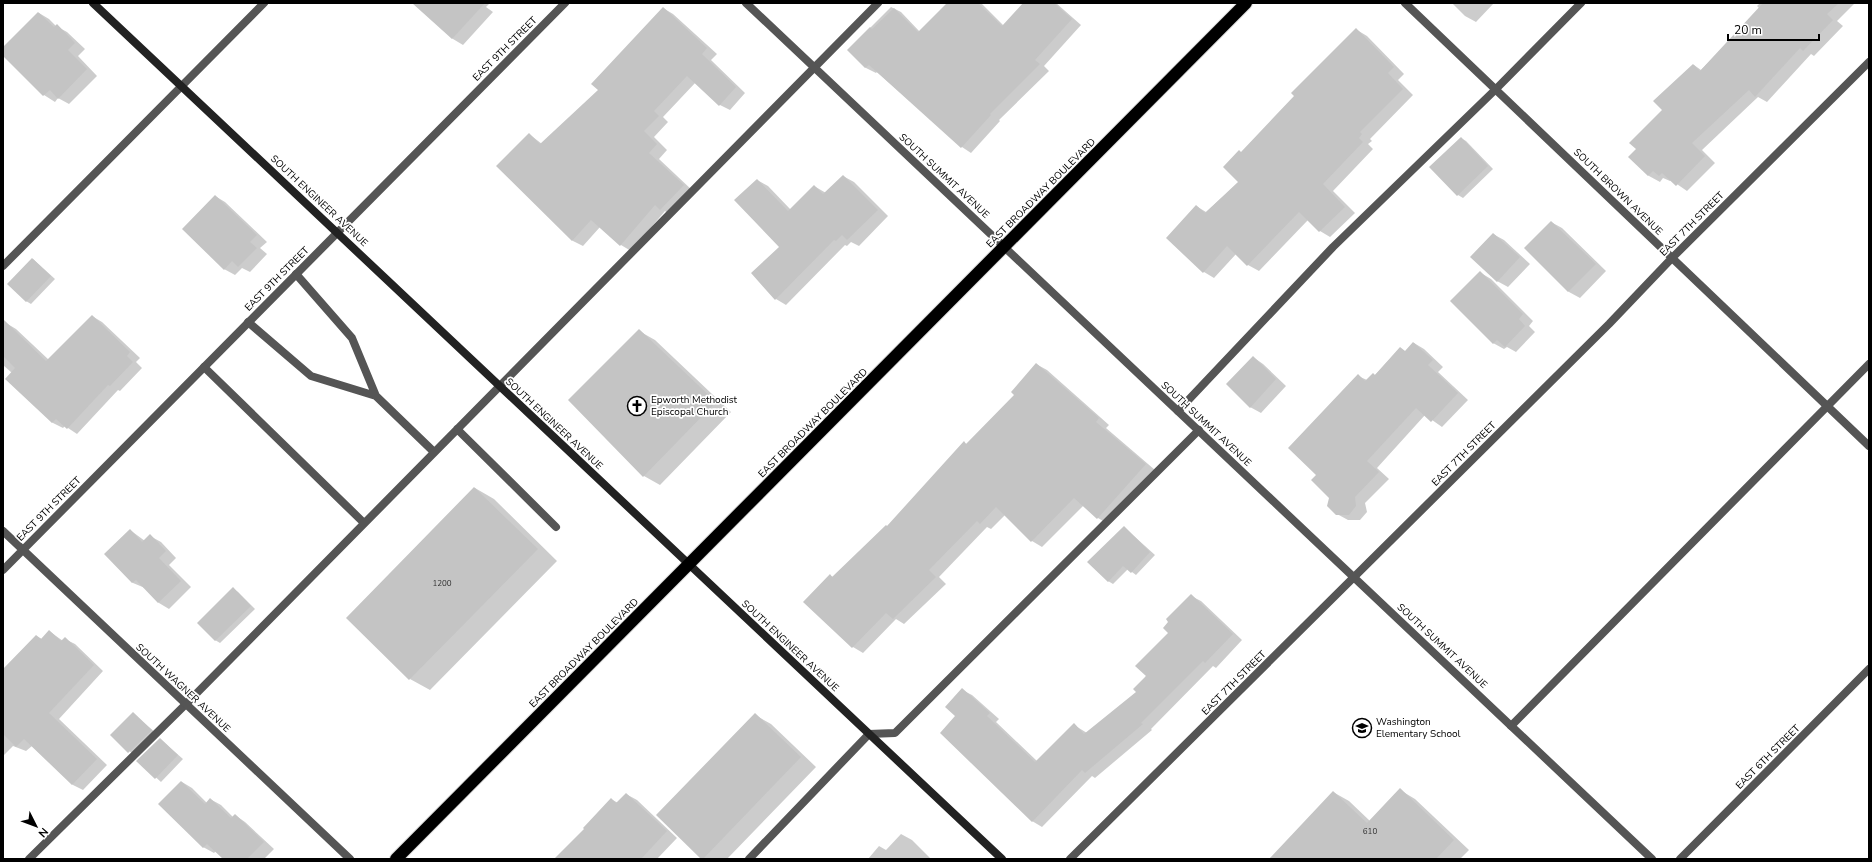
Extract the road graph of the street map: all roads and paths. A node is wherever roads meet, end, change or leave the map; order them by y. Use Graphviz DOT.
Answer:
graph roads {
  1 [pos="93,3"];
  2 [pos="264,3"];
  3 [pos="564,3"];
  4 [pos="746,3"];
  5 [pos="878,3"];
  6 [pos="1246,3"];
  7 [pos="1406,3"];
  8 [pos="1581,3"];
  9 [pos="1869,62"];
  10 [pos="814,67"];
  11 [pos="182,86"];
  12 [pos="1496,89"];
  13 [pos="337,232"];
  14 [pos="1004,247"];
  15 [pos="1672,258"];
  16 [pos="3,266"];
  17 [pos="296,274"];
  18 [pos="248,322"];
  19 [pos="1869,364"];
  20 [pos="204,367"];
  21 [pos="500,387"];
  22 [pos="376,396"];
  23 [pos="1828,406"];
  24 [pos="1178,411"];
  25 [pos="457,429"];
  26 [pos="1199,430"];
  27 [pos="1869,446"];
  28 [pos="434,452"];
  29 [pos="364,523"];
  30 [pos="556,527"];
  31 [pos="3,531"];
  32 [pos="23,550"];
  33 [pos="688,564"];
  34 [pos="3,570"];
  35 [pos="1354,577"];
  36 [pos="1869,669"];
  37 [pos="186,704"];
  38 [pos="1511,726"];
  39 [pos="869,734"];
  40 [pos="30,859"];
  41 [pos="350,859"];
  42 [pos="396,859"];
  43 [pos="749,859"];
  44 [pos="1002,859"];
  45 [pos="1070,859"];
  46 [pos="1652,859"];
  47 [pos="1680,859"];
  1 -- 11 [label="street, SOUTH ENGINEER AVENUE"];
  2 -- 11 [label="street"];
  3 -- 13 [label="street, EAST 9TH STREET"];
  4 -- 10 [label="street, SOUTH SUMMIT AVENUE"];
  5 -- 10 [label="street"];
  6 -- 14 [label="highway, EAST BROADWAY BOULEVARD"];
  7 -- 12 [label="street, SOUTH BROWN AVENUE"];
  8 -- 12 [label="street"];
  9 -- 15 [label="street, EAST 7TH STREET"];
  10 -- 14 [label="street, SOUTH SUMMIT AVENUE"];
  10 -- 21 [label="street"];
  11 -- 13 [label="street, SOUTH ENGINEER AVENUE"];
  11 -- 16 [label="street"];
  12 -- 15 [label="street, SOUTH BROWN AVENUE"];
  12 -- 24 [label="street"];
  13 -- 17 [label="street, EAST 9TH STREET"];
  13 -- 21 [label="street, SOUTH ENGINEER AVENUE"];
  14 -- 24 [label="street, SOUTH SUMMIT AVENUE"];
  14 -- 33 [label="highway, EAST BROADWAY BOULEVARD"];
  15 -- 23 [label="street, SOUTH BROWN AVENUE"];
  15 -- 35 [label="street, EAST 7TH STREET"];
  17 -- 18 [label="street, EAST 9TH STREET"];
  17 -- 22 [label="street"];
  18 -- 20 [label="street, EAST 9TH STREET"];
  18 -- 22 [label="street"];
  19 -- 23 [label="street"];
  20 -- 29 [label="street"];
  20 -- 32 [label="street, EAST 9TH STREET"];
  21 -- 25 [label="street"];
  21 -- 33 [label="street, SOUTH ENGINEER AVENUE"];
  22 -- 28 [label="street"];
  23 -- 27 [label="street, SOUTH BROWN AVENUE"];
  23 -- 38 [label="street"];
  24 -- 26 [label="street, SOUTH SUMMIT AVENUE"];
  25 -- 28 [label="street"];
  25 -- 30 [label="street"];
  26 -- 35 [label="street, SOUTH SUMMIT AVENUE"];
  26 -- 39 [label="street"];
  28 -- 29 [label="street"];
  29 -- 37 [label="street"];
  31 -- 32 [label="street, SOUTH WAGNER AVENUE"];
  32 -- 34 [label="street, EAST 9TH STREET"];
  32 -- 37 [label="street, SOUTH WAGNER AVENUE"];
  33 -- 39 [label="street, SOUTH ENGINEER AVENUE"];
  33 -- 42 [label="highway, EAST BROADWAY BOULEVARD"];
  35 -- 38 [label="street, SOUTH SUMMIT AVENUE"];
  35 -- 45 [label="street, EAST 7TH STREET"];
  36 -- 47 [label="street, EAST 6TH STREET"];
  37 -- 40 [label="street"];
  37 -- 41 [label="street, SOUTH WAGNER AVENUE"];
  38 -- 46 [label="street, SOUTH SUMMIT AVENUE"];
  39 -- 43 [label="street"];
  39 -- 44 [label="street, SOUTH ENGINEER AVENUE"];
}
